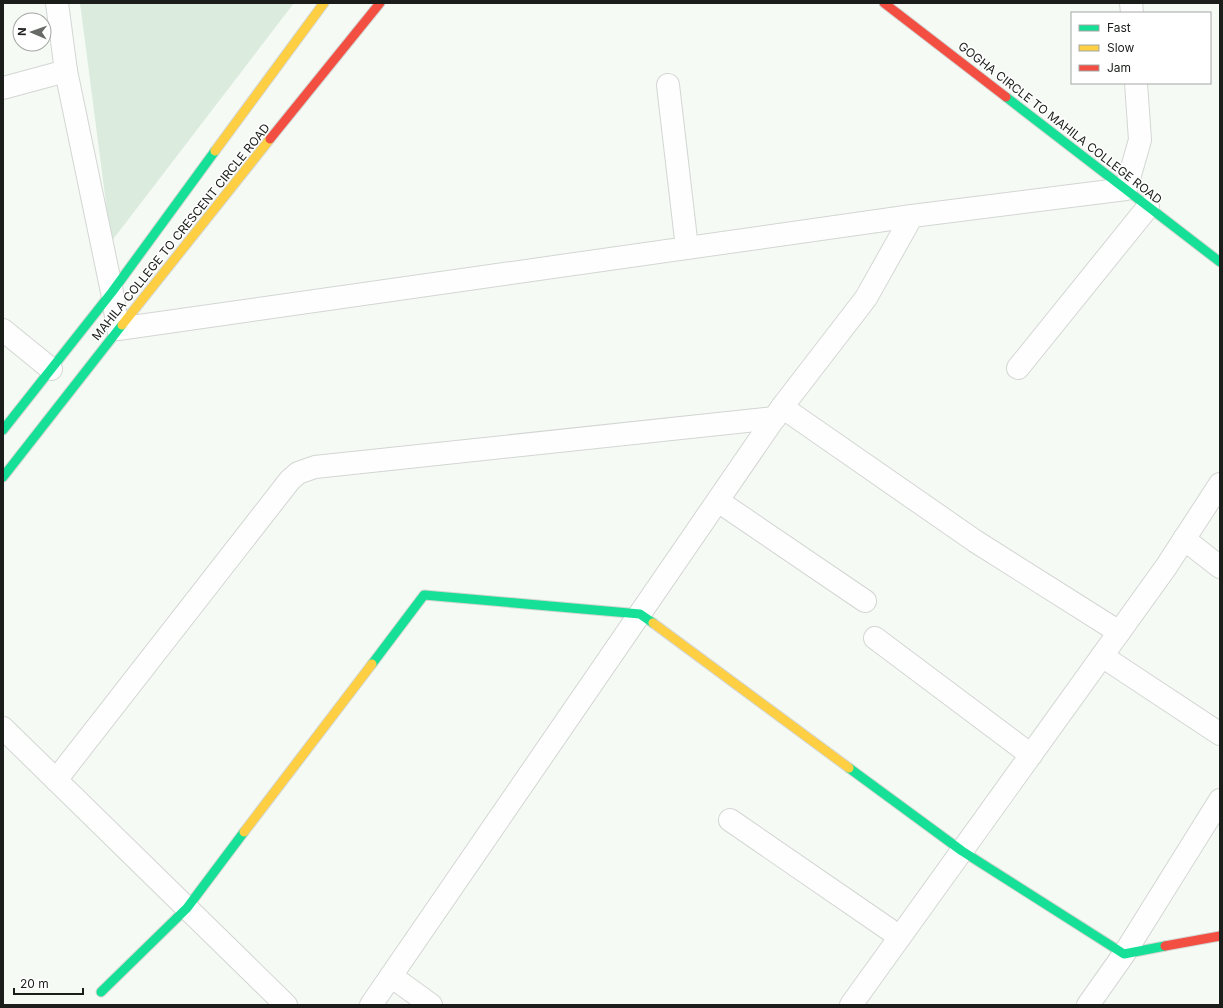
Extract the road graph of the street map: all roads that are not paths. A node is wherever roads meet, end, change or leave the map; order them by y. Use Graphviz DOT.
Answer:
graph roads {
  1 [pos="57,3"];
  2 [pos="324,3"];
  3 [pos="380,3"];
  4 [pos="884,3"];
  5 [pos="66,71"];
  6 [pos="1136,84"];
  7 [pos="668,85"];
  8 [pos="3,88"];
  9 [pos="1126,189"];
  10 [pos="1148,207"];
  11 [pos="912,216"];
  12 [pos="687,248"];
  13 [pos="1220,262"];
  14 [pos="112,292"];
  15 [pos="118,329"];
  16 [pos="3,330"];
  17 [pos="1018,368"];
  18 [pos="51,369"];
  19 [pos="778,413"];
  20 [pos="3,430"];
  21 [pos="3,477"];
  22 [pos="1220,484"];
  23 [pos="718,501"];
  24 [pos="1184,539"];
  25 [pos="1220,567"];
  26 [pos="865,601"];
  27 [pos="640,614"];
  28 [pos="1119,632"];
  29 [pos="875,638"];
  30 [pos="1102,656"];
  31 [pos="3,728"];
  32 [pos="1220,734"];
  33 [pos="1031,755"];
  34 [pos="56,780"];
  35 [pos="1220,800"];
  36 [pos="730,820"];
  37 [pos="962,851"];
  38 [pos="187,908"];
  39 [pos="1220,936"];
  40 [pos="900,937"];
  41 [pos="1124,954"];
  42 [pos="391,976"];
  43 [pos="101,992"];
  44 [pos="286,1005"];
  45 [pos="371,1005"];
  46 [pos="431,1005"];
  47 [pos="851,1005"];
  48 [pos="1088,1005"];
  1 -- 5 [label="street"];
  2 -- 14 [label="main road, MAHILA COLLEGE TO CRESCENT CIRCLE ROAD"];
  3 -- 15 [label="main road, MAHILA COLLEGE TO CRESCENT CIRCLE ROAD"];
  4 -- 9 [label="main road, GOGHA CIRCLE TO MAHILA COLLEGE ROAD"];
  5 -- 8 [label="street"];
  5 -- 14 [label="street"];
  6 -- 9 [label="street"];
  7 -- 12 [label="street"];
  9 -- 10 [label="main road, GOGHA CIRCLE TO MAHILA COLLEGE ROAD"];
  9 -- 11 [label="street"];
  10 -- 13 [label="main road, GOGHA CIRCLE TO MAHILA COLLEGE ROAD"];
  10 -- 17 [label="street"];
  11 -- 12 [label="street"];
  11 -- 19 [label="street"];
  12 -- 15 [label="street"];
  14 -- 15 [label="street"];
  14 -- 18 [label="main road, MAHILA COLLEGE TO CRESCENT CIRCLE ROAD"];
  15 -- 21 [label="main road, MAHILA COLLEGE TO CRESCENT CIRCLE ROAD"];
  16 -- 18 [label="street"];
  18 -- 20 [label="main road, MAHILA COLLEGE TO CRESCENT CIRCLE ROAD"];
  19 -- 23 [label="street"];
  19 -- 28 [label="street"];
  19 -- 34 [label="street"];
  22 -- 24 [label="street"];
  23 -- 26 [label="street"];
  23 -- 27 [label="street"];
  24 -- 25 [label="street"];
  24 -- 28 [label="street"];
  27 -- 37 [label="main road"];
  27 -- 38 [label="main road"];
  27 -- 42 [label="street"];
  28 -- 30 [label="street"];
  29 -- 33 [label="street"];
  30 -- 32 [label="street"];
  30 -- 33 [label="street"];
  31 -- 34 [label="street"];
  33 -- 37 [label="street"];
  34 -- 38 [label="street"];
  35 -- 41 [label="street"];
  36 -- 40 [label="street"];
  37 -- 40 [label="street"];
  37 -- 41 [label="main road"];
  38 -- 43 [label="main road"];
  38 -- 44 [label="street"];
  39 -- 41 [label="main road"];
  40 -- 47 [label="street"];
  41 -- 48 [label="street"];
  42 -- 45 [label="street"];
  42 -- 46 [label="street"];
}
